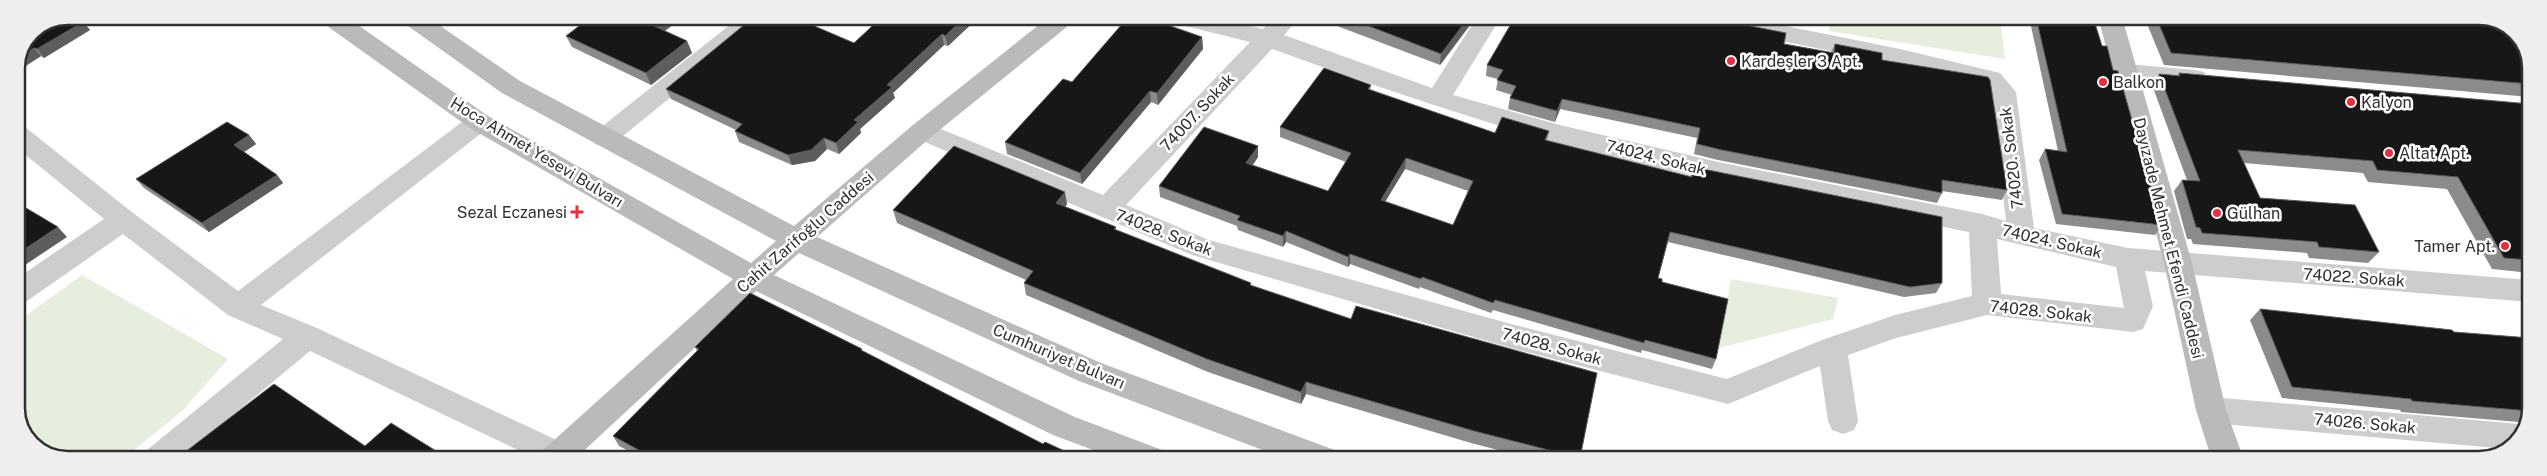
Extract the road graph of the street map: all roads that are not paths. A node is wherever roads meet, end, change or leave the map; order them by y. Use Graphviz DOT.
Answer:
graph roads {
  1 [pos="341,25"];
  2 [pos="421,25"];
  3 [pos="746,25"];
  4 [pos="1055,25"];
  5 [pos="1211,25"];
  6 [pos="1280,25"];
  7 [pos="1483,25"];
  8 [pos="1782,25"];
  9 [pos="2112,25"];
  10 [pos="1812,28"];
  11 [pos="1267,38"];
  12 [pos="2127,72"];
  13 [pos="2215,80"];
  14 [pos="1438,98"];
  15 [pos="479,122"];
  16 [pos="922,131"];
  17 [pos="604,138"];
  18 [pos="25,140"];
  19 [pos="1106,209"];
  20 [pos="123,220"];
  21 [pos="1982,224"];
  22 [pos="2021,236"];
  23 [pos="796,240"];
  24 [pos="2128,259"];
  25 [pos="2178,263"];
  26 [pos="753,277"];
  27 [pos="25,287"];
  28 [pos="2522,290"];
  29 [pos="1988,304"];
  30 [pos="238,307"];
  31 [pos="307,336"];
  32 [pos="1832,348"];
  33 [pos="2211,410"];
  34 [pos="1843,420"];
  35 [pos="2511,436"];
  36 [pos="168,451"];
  37 [pos="545,451"];
  38 [pos="567,451"];
  39 [pos="1128,451"];
  40 [pos="1302,451"];
  41 [pos="2225,451"];
  1 -- 15 [label="main road, Hoca Ahmet Yesevi Bulvarı"];
  2 -- 17 [label="main road"];
  3 -- 17 [label="street"];
  4 -- 16 [label="main road, Cahit Zarifoğlu Caddesi"];
  5 -- 11 [label="street, 74024. Sokak"];
  6 -- 11 [label="street, 74007. Sokak"];
  7 -- 14 [label="street"];
  8 -- 10 [label="street, 74020. Sokak"];
  9 -- 12 [label="main road, Dayızade Mehmet Efendi Caddesi"];
  10 -- 22 [label="street, 74020. Sokak"];
  11 -- 14 [label="street, 74024. Sokak"];
  11 -- 19 [label="street, 74007. Sokak"];
  12 -- 13 [label="street"];
  12 -- 25 [label="main road, Dayızade Mehmet Efendi Caddesi"];
  14 -- 21 [label="street, 74024. Sokak"];
  15 -- 26 [label="main road, Hoca Ahmet Yesevi Bulvarı"];
  15 -- 30 [label="street"];
  16 -- 19 [label="street, 74028. Sokak"];
  16 -- 23 [label="main road, Cahit Zarifoğlu Caddesi"];
  17 -- 23 [label="main road"];
  18 -- 20 [label="street"];
  19 -- 32 [label="street, 74028. Sokak"];
  20 -- 27 [label="street"];
  20 -- 30 [label="street"];
  21 -- 22 [label="street, 74024. Sokak"];
  21 -- 29 [label="street"];
  22 -- 24 [label="street, 74024. Sokak"];
  23 -- 26 [label="main road, Cahit Zarifoğlu Caddesi"];
  23 -- 40 [label="main road, Cumhuriyet Bulvarı"];
  24 -- 25 [label="street, 74024. Sokak"];
  24 -- 29 [label="street, 74028. Sokak"];
  25 -- 28 [label="street, 74022. Sokak"];
  25 -- 33 [label="main road, Dayızade Mehmet Efendi Caddesi"];
  26 -- 38 [label="main road, Cahit Zarifoğlu Caddesi"];
  26 -- 39 [label="main road"];
  29 -- 32 [label="street, 74028. Sokak"];
  30 -- 31 [label="street"];
  31 -- 36 [label="street"];
  31 -- 37 [label="street"];
  32 -- 34 [label="street"];
  33 -- 35 [label="street, 74026. Sokak"];
  33 -- 41 [label="main road, Dayızade Mehmet Efendi Caddesi"];
}
